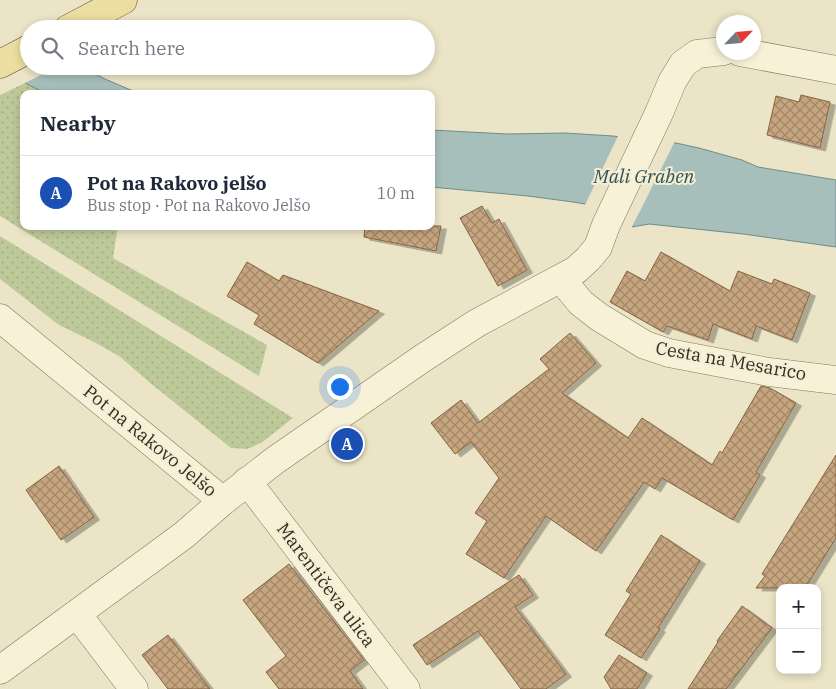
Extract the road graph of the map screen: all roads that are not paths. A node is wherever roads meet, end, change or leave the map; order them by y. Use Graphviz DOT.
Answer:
graph roads {
  1 [pos="123,0"];
  2 [pos="85,20"];
  3 [pos="716,52"];
  4 [pos="20,54"];
  5 [pos="761,56"];
  6 [pos="0,64"];
  7 [pos="836,70"];
  8 [pos="561,279"];
  9 [pos="0,318"];
  10 [pos="836,380"];
  11 [pos="247,481"];
  12 [pos="223,501"];
  13 [pos="77,614"];
  14 [pos="0,670"];
  15 [pos="134,689"];
  16 [pos="406,689"];
  1 -- 2 [label="main road"];
  3 -- 8 [label="street"];
  4 -- 6 [label="main road"];
  5 -- 7 [label="street"];
  8 -- 10 [label="street, Cesta na Mesarico"];
  8 -- 11 [label="street"];
  9 -- 12 [label="street, Pot na Rakovo Jelšo"];
  11 -- 12 [label="street"];
  11 -- 16 [label="street, Marentičeva ulica"];
  12 -- 13 [label="street, Pot na Rakovo Jelšo"];
  13 -- 14 [label="street, Pot na Rakovo Jelšo"];
  13 -- 15 [label="street"];
}
